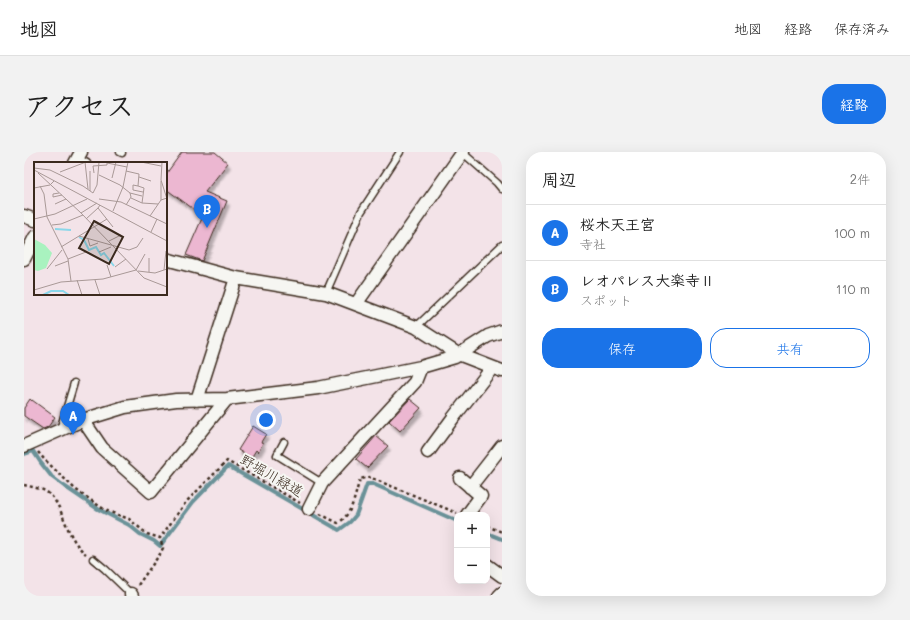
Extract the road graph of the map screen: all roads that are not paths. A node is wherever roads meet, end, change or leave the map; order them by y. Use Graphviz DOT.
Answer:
graph roads {
  1 [pos="400,152"];
  2 [pos="463,152"];
  3 [pos="502,189"];
  4 [pos="24,216"];
  5 [pos="34,220"];
  6 [pos="34,239"];
  7 [pos="502,246"];
  8 [pos="24,259"];
  9 [pos="167,259"];
  10 [pos="236,278"];
  11 [pos="326,293"];
  12 [pos="356,304"];
  13 [pos="416,327"];
  14 [pos="502,331"];
  15 [pos="458,354"];
  16 [pos="421,367"];
  17 [pos="497,370"];
  18 [pos="74,382"];
  19 [pos="227,399"];
  20 [pos="197,400"];
  21 [pos="83,420"];
  22 [pos="60,430"];
  23 [pos="284,442"];
  24 [pos="27,445"];
  25 [pos="502,446"];
  26 [pos="428,452"];
  27 [pos="460,478"];
  28 [pos="322,483"];
  29 [pos="470,487"];
  30 [pos="309,509"];
  31 [pos="469,512"];
  32 [pos="92,559"];
  33 [pos="490,567"];
  34 [pos="502,576"];
  35 [pos="502,593"];
  36 [pos="132,595"];
  37 [pos="499,596"];
  1 -- 11 [label="lane"];
  2 -- 3 [label="lane"];
  2 -- 12 [label="street"];
  4 -- 5 [label="street"];
  6 -- 8 [label="street"];
  7 -- 13 [label="lane"];
  9 -- 10 [label="street"];
  10 -- 11 [label="street"];
  10 -- 20 [label="street"];
  11 -- 12 [label="street"];
  12 -- 13 [label="street"];
  13 -- 15 [label="street"];
  14 -- 15 [label="street"];
  15 -- 16 [label="street"];
  15 -- 17 [label="street"];
  16 -- 19 [label="street"];
  16 -- 28 [label="street"];
  17 -- 26 [label="street"];
  18 -- 22 [label="lane"];
  19 -- 20 [label="street"];
  19 -- 21 [label="street"];
  20 -- 21 [label="street"];
  21 -- 22 [label="street"];
  22 -- 24 [label="street"];
  23 -- 28 [label="lane"];
  25 -- 29 [label="street"];
  27 -- 29 [label="street"];
  28 -- 30 [label="street"];
  29 -- 31 [label="street"];
  32 -- 36 [label="lane"];
  33 -- 34 [label="street"];
  35 -- 37 [label="street"];
}
